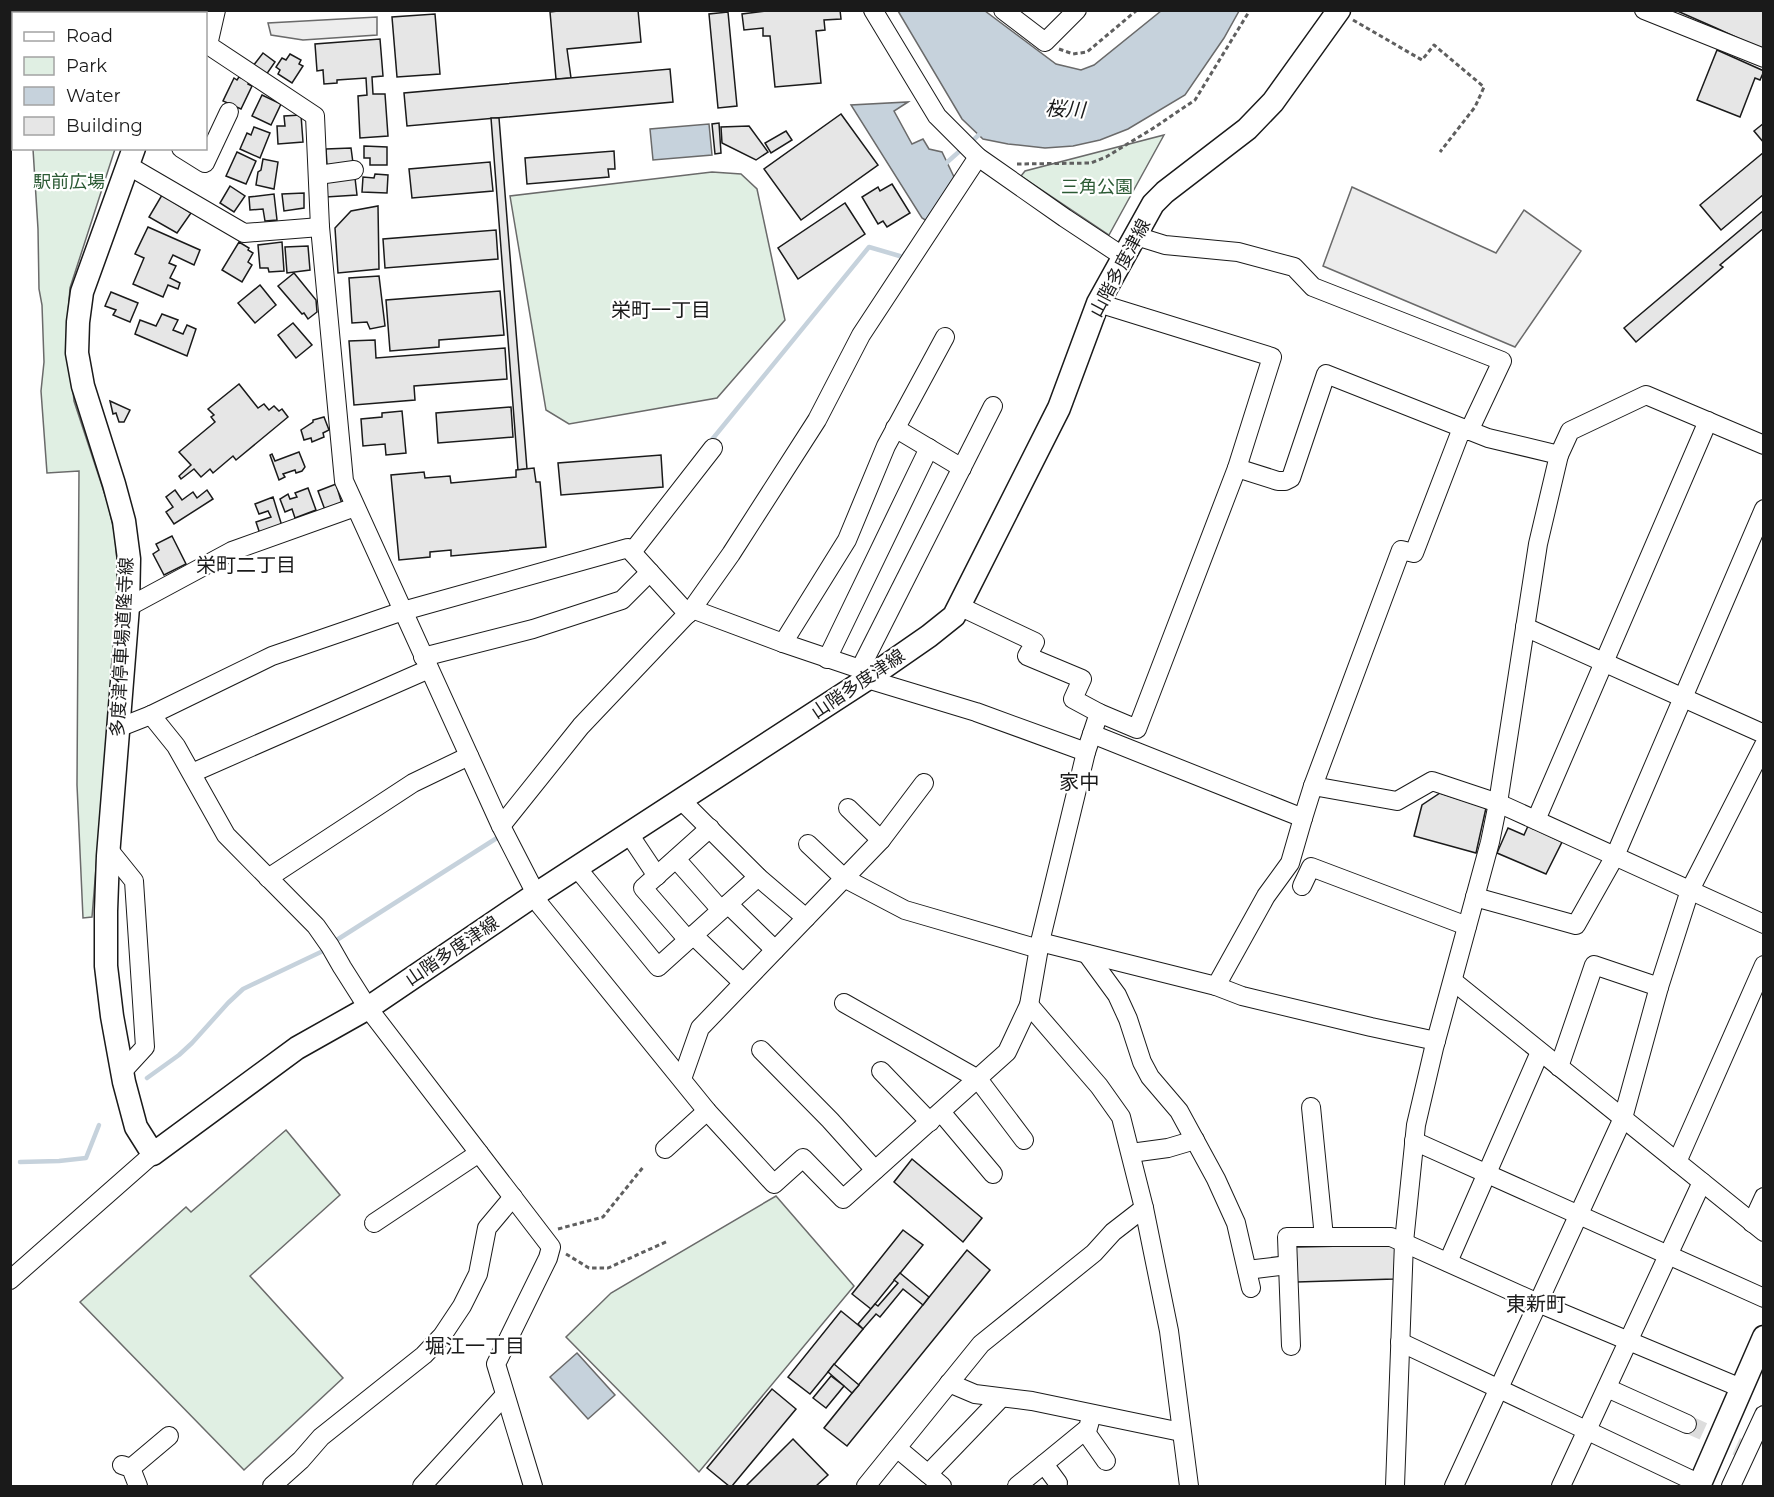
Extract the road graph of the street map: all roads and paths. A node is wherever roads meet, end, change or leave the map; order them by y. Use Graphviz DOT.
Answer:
graph roads {
  1 [pos="200,10"];
  2 [pos="216,10"];
  3 [pos="873,10"];
  4 [pos="1003,10"];
  5 [pos="1077,10"];
  6 [pos="1137,10"];
  7 [pos="1250,10"];
  8 [pos="1644,10"];
  9 [pos="1339,11"];
  10 [pos="180,12"];
  11 [pos="1045,42"];
  12 [pos="1764,58"];
  13 [pos="229,112"];
  14 [pos="184,150"];
  15 [pos="1440,152"];
  16 [pos="132,157"];
  17 [pos="984,161"];
  18 [pos="354,170"];
  19 [pos="318,175"];
  20 [pos="320,227"];
  21 [pos="1136,236"];
  22 [pos="1124,256"];
  23 [pos="1098,303"];
  24 [pos="945,337"];
  25 [pos="993,406"];
  26 [pos="1708,421"];
  27 [pos="895,428"];
  28 [pos="1465,429"];
  29 [pos="1764,445"];
  30 [pos="713,448"];
  31 [pos="929,448"];
  32 [pos="1559,455"];
  33 [pos="962,468"];
  34 [pos="1237,468"];
  35 [pos="355,507"];
  36 [pos="1764,509"];
  37 [pos="632,552"];
  38 [pos="650,572"];
  39 [pos="960,606"];
  40 [pos="128,607"];
  41 [pos="403,611"];
  42 [pos="690,612"];
  43 [pos="1525,627"];
  44 [pos="783,643"];
  45 [pos="827,659"];
  46 [pos="426,663"];
  47 [pos="1604,663"];
  48 [pos="864,674"];
  49 [pos="1682,698"];
  50 [pos="1099,713"];
  51 [pos="151,715"];
  52 [pos="118,728"];
  53 [pos="1092,734"];
  54 [pos="1764,735"];
  55 [pos="1764,745"];
  56 [pos="1086,752"];
  57 [pos="469,756"];
  58 [pos="192,773"];
  59 [pos="924,783"];
  60 [pos="1313,786"];
  61 [pos="681,800"];
  62 [pos="1498,803"];
  63 [pos="848,808"];
  64 [pos="1303,818"];
  65 [pos="1536,820"];
  66 [pos="501,826"];
  67 [pos="710,828"];
  68 [pos="629,834"];
  69 [pos="881,840"];
  70 [pos="808,844"];
  71 [pos="109,850"];
  72 [pos="1615,856"];
  73 [pos="676,859"];
  74 [pos="577,868"];
  75 [pos="657,876"];
  76 [pos="268,878"];
  77 [pos="758,878"];
  78 [pos="844,878"];
  79 [pos="1302,886"];
  80 [pos="1690,890"];
  81 [pos="536,894"];
  82 [pos="1475,897"];
  83 [pos="725,907"];
  84 [pos="806,918"];
  85 [pos="1764,924"];
  86 [pos="1467,927"];
  87 [pos="691,938"];
  88 [pos="1039,946"];
  89 [pos="775,950"];
  90 [pos="1087,954"];
  91 [pos="1764,965"];
  92 [pos="1453,981"];
  93 [pos="743,983"];
  94 [pos="1216,986"];
  95 [pos="1659,987"];
  96 [pos="844,1003"];
  97 [pos="1029,1005"];
  98 [pos="368,1008"];
  99 [pos="1436,1041"];
  100 [pos="761,1050"];
  101 [pos="1540,1052"];
  102 [pos="1559,1067"];
  103 [pos="881,1071"];
  104 [pos="122,1072"];
  105 [pos="978,1078"];
  106 [pos="682,1079"];
  107 [pos="1311,1107"];
  108 [pos="707,1111"];
  109 [pos="936,1117"];
  110 [pos="1623,1118"];
  111 [pos="1024,1140"];
  112 [pos="1195,1140"];
  113 [pos="1414,1141"];
  114 [pos="665,1149"];
  115 [pos="479,1153"];
  116 [pos="1131,1153"];
  117 [pos="153,1154"];
  118 [pos="1677,1162"];
  119 [pos="644,1166"];
  120 [pos="875,1170"];
  121 [pos="1487,1173"];
  122 [pos="993,1174"];
  123 [pos="1702,1182"];
  124 [pos="513,1197"];
  125 [pos="1764,1197"];
  126 [pos="1144,1208"];
  127 [pos="1578,1215"];
  128 [pos="374,1222"];
  129 [pos="1758,1228"];
  130 [pos="1324,1237"];
  131 [pos="668,1241"];
  132 [pos="549,1242"];
  133 [pos="1404,1242"];
  134 [pos="1668,1255"];
  135 [pos="1448,1262"];
  136 [pos="1288,1265"];
  137 [pos="1247,1269"];
  138 [pos="16,1274"];
  139 [pos="1251,1288"];
  140 [pos="1764,1298"];
  141 [pos="1538,1303"];
  142 [pos="1764,1338"];
  143 [pos="1629,1341"];
  144 [pos="1400,1342"];
  145 [pos="1290,1346"];
  146 [pos="949,1383"];
  147 [pos="1607,1388"];
  148 [pos="1741,1388"];
  149 [pos="1499,1389"];
  150 [pos="504,1396"];
  151 [pos="1001,1398"];
  152 [pos="1764,1415"];
  153 [pos="1088,1423"];
  154 [pos="1688,1424"];
  155 [pos="1181,1432"];
  156 [pos="1586,1432"];
  157 [pos="169,1436"];
  158 [pos="897,1448"];
  159 [pos="1106,1461"];
  160 [pos="1044,1464"];
  161 [pos="928,1474"];
  162 [pos="1058,1483"];
  163 [pos="1398,1485"];
  164 [pos="1699,1485"];
  165 [pos="138,1486"];
  166 [pos="273,1486"];
  167 [pos="422,1486"];
  168 [pos="531,1486"];
  169 [pos="866,1486"];
  170 [pos="942,1486"];
  171 [pos="1017,1486"];
  172 [pos="1188,1486"];
  173 [pos="1454,1486"];
  174 [pos="1561,1486"];
  175 [pos="1731,1486"];
  1 -- 10 [label="main road"];
  2 -- 19 [label="street"];
  3 -- 17 [label="street"];
  4 -- 11 [label="street"];
  5 -- 11 [label="street"];
  6 -- 11 [label="path"];
  7 -- 17 [label="path"];
  8 -- 12 [label="street"];
  9 -- 15 [label="path"];
  9 -- 21 [label="main road, 山階多度津線"];
  13 -- 14 [label="street"];
  16 -- 20 [label="street"];
  16 -- 40 [label="main road, 多度津停車場道隆寺線"];
  17 -- 22 [label="street"];
  17 -- 42 [label="street"];
  18 -- 19 [label="street"];
  19 -- 20 [label="street"];
  20 -- 35 [label="street"];
  21 -- 22 [label="main road, 山階多度津線"];
  21 -- 28 [label="street"];
  22 -- 23 [label="main road, 山階多度津線"];
  23 -- 34 [label="street"];
  23 -- 39 [label="main road, 山階多度津線"];
  24 -- 27 [label="street"];
  25 -- 33 [label="street"];
  26 -- 29 [label="street"];
  26 -- 32 [label="street"];
  26 -- 47 [label="street"];
  27 -- 31 [label="street"];
  27 -- 44 [label="street"];
  28 -- 32 [label="street"];
  28 -- 34 [label="street"];
  28 -- 60 [label="street"];
  30 -- 37 [label="street"];
  31 -- 33 [label="street"];
  31 -- 45 [label="street"];
  32 -- 43 [label="street"];
  33 -- 48 [label="street"];
  34 -- 50 [label="street"];
  35 -- 40 [label="street"];
  35 -- 41 [label="street"];
  36 -- 49 [label="street"];
  37 -- 38 [label="street"];
  37 -- 41 [label="street"];
  38 -- 42 [label="street"];
  38 -- 46 [label="street"];
  39 -- 48 [label="main road, 山階多度津線"];
  39 -- 50 [label="street"];
  40 -- 52 [label="main road, 多度津停車場道隆寺線"];
  41 -- 46 [label="street"];
  41 -- 51 [label="street"];
  42 -- 44 [label="street"];
  42 -- 66 [label="street"];
  43 -- 47 [label="street"];
  43 -- 62 [label="street"];
  44 -- 45 [label="street"];
  45 -- 48 [label="street"];
  46 -- 57 [label="street"];
  46 -- 58 [label="street"];
  47 -- 49 [label="street"];
  47 -- 65 [label="street"];
  48 -- 56 [label="street"];
  48 -- 61 [label="main road, 山階多度津線"];
  49 -- 54 [label="street"];
  49 -- 72 [label="street"];
  50 -- 53 [label="street"];
  51 -- 52 [label="street"];
  51 -- 58 [label="street"];
  52 -- 71 [label="main road, 多度津停車場道隆寺線"];
  53 -- 56 [label="street"];
  53 -- 64 [label="street"];
  55 -- 80 [label="street"];
  56 -- 88 [label="street"];
  57 -- 66 [label="street"];
  57 -- 76 [label="street"];
  58 -- 76 [label="street"];
  59 -- 69 [label="street"];
  60 -- 62 [label="street"];
  60 -- 64 [label="street"];
  61 -- 67 [label="street"];
  61 -- 68 [label="main road, 山階多度津線"];
  62 -- 65 [label="street"];
  62 -- 82 [label="street"];
  63 -- 69 [label="street"];
  64 -- 94 [label="street"];
  65 -- 72 [label="street"];
  66 -- 81 [label="street"];
  67 -- 73 [label="street"];
  67 -- 77 [label="street"];
  68 -- 74 [label="main road, 山階多度津線"];
  68 -- 75 [label="street"];
  69 -- 78 [label="street"];
  70 -- 78 [label="street"];
  71 -- 104 [label="main road, 多度津停車場道隆寺線"];
  71 -- 104 [label="street"];
  72 -- 80 [label="street"];
  72 -- 82 [label="street"];
  73 -- 75 [label="street"];
  73 -- 83 [label="street"];
  74 -- 81 [label="main road, 山階多度津線"];
  74 -- 87 [label="street"];
  75 -- 87 [label="street"];
  76 -- 98 [label="street"];
  77 -- 83 [label="street"];
  77 -- 84 [label="street"];
  78 -- 84 [label="street"];
  78 -- 88 [label="street"];
  79 -- 86 [label="street"];
  80 -- 85 [label="street"];
  80 -- 95 [label="street"];
  81 -- 98 [label="main road, 山階多度津線"];
  81 -- 106 [label="street"];
  82 -- 86 [label="street"];
  83 -- 87 [label="street"];
  83 -- 89 [label="street"];
  84 -- 89 [label="street"];
  86 -- 92 [label="street"];
  87 -- 93 [label="street"];
  88 -- 90 [label="street"];
  88 -- 97 [label="street"];
  89 -- 93 [label="street"];
  90 -- 94 [label="street"];
  90 -- 112 [label="street"];
  91 -- 118 [label="street"];
  92 -- 99 [label="street"];
  92 -- 101 [label="street"];
  93 -- 106 [label="street"];
  94 -- 99 [label="street"];
  95 -- 102 [label="street"];
  95 -- 110 [label="street"];
  96 -- 105 [label="street"];
  97 -- 105 [label="street"];
  97 -- 116 [label="street"];
  98 -- 115 [label="street"];
  98 -- 117 [label="main road, 山階多度津線"];
  99 -- 113 [label="street"];
  100 -- 120 [label="street"];
  101 -- 102 [label="street"];
  101 -- 121 [label="street"];
  102 -- 110 [label="street"];
  103 -- 109 [label="street"];
  104 -- 117 [label="main road, 多度津停車場道隆寺線"];
  105 -- 109 [label="street"];
  105 -- 111 [label="street"];
  106 -- 108 [label="street"];
  107 -- 130 [label="street"];
  108 -- 114 [label="street"];
  108 -- 120 [label="street"];
  109 -- 120 [label="street"];
  109 -- 122 [label="street"];
  110 -- 118 [label="street"];
  110 -- 127 [label="street"];
  112 -- 116 [label="street"];
  112 -- 137 [label="street"];
  113 -- 121 [label="street"];
  113 -- 133 [label="street"];
  115 -- 124 [label="street"];
  115 -- 128 [label="street"];
  116 -- 126 [label="street"];
  117 -- 138 [label="street"];
  118 -- 123 [label="street"];
  119 -- 132 [label="path"];
  121 -- 127 [label="street"];
  121 -- 135 [label="street"];
  123 -- 129 [label="street"];
  123 -- 134 [label="street"];
  124 -- 132 [label="street"];
  124 -- 166 [label="street"];
  125 -- 129 [label="street"];
  126 -- 146 [label="street"];
  126 -- 155 [label="street"];
  127 -- 134 [label="street"];
  127 -- 141 [label="street"];
  130 -- 133 [label="street"];
  130 -- 136 [label="street"];
  131 -- 132 [label="path"];
  132 -- 150 [label="street"];
  133 -- 135 [label="street"];
  133 -- 144 [label="street"];
  134 -- 140 [label="street"];
  134 -- 143 [label="street"];
  135 -- 141 [label="street"];
  136 -- 137 [label="street"];
  136 -- 145 [label="street"];
  137 -- 139 [label="street"];
  141 -- 143 [label="street"];
  141 -- 149 [label="street"];
  142 -- 148 [label="main road"];
  143 -- 147 [label="street"];
  143 -- 148 [label="street"];
  144 -- 149 [label="street"];
  144 -- 163 [label="street"];
  146 -- 151 [label="street"];
  146 -- 158 [label="street"];
  147 -- 154 [label="street"];
  147 -- 156 [label="street"];
  148 -- 164 [label="main road"];
  149 -- 156 [label="street"];
  149 -- 173 [label="street"];
  150 -- 167 [label="street"];
  150 -- 168 [label="street"];
  151 -- 153 [label="street"];
  151 -- 161 [label="street"];
  152 -- 175 [label="street"];
  153 -- 155 [label="street"];
  153 -- 159 [label="street"];
  153 -- 160 [label="street"];
  155 -- 172 [label="street"];
  156 -- 164 [label="street"];
  156 -- 174 [label="street"];
  157 -- 165 [label="street"];
  158 -- 161 [label="street"];
  158 -- 169 [label="street"];
  160 -- 162 [label="street"];
  160 -- 171 [label="street"];
  161 -- 170 [label="street"];
}
